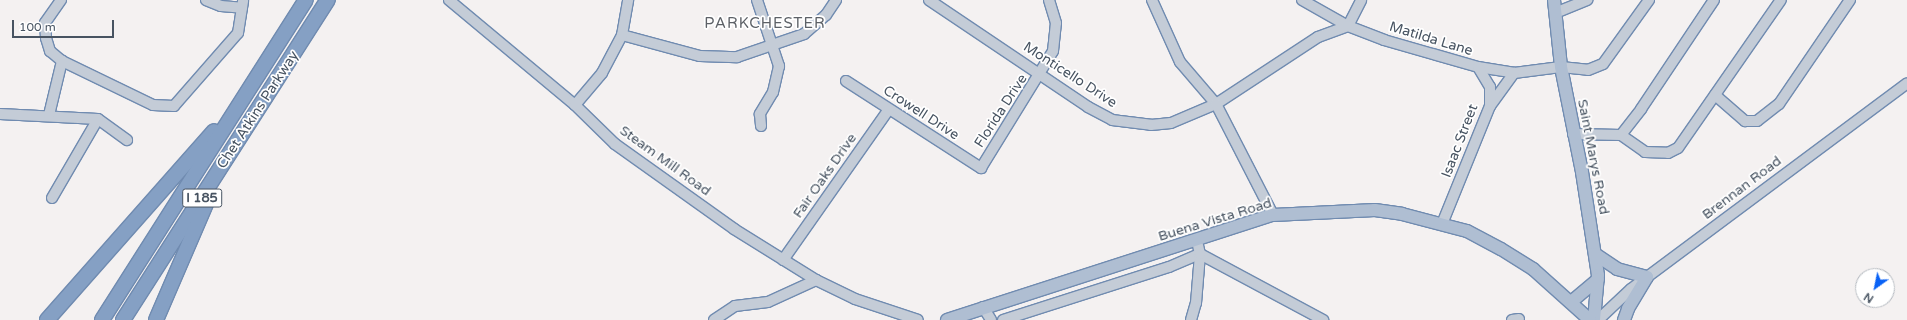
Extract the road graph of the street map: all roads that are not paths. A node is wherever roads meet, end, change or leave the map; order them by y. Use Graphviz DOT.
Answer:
graph roads {
  1 [pos="61,0"];
  2 [pos="206,0"];
  3 [pos="306,0"];
  4 [pos="328,0"];
  5 [pos="449,0"];
  6 [pos="628,0"];
  7 [pos="757,0"];
  8 [pos="836,0"];
  9 [pos="929,0"];
  10 [pos="1049,0"];
  11 [pos="1152,0"];
  12 [pos="1302,0"];
  13 [pos="1361,0"];
  14 [pos="1554,0"];
  15 [pos="1587,0"];
  16 [pos="1649,0"];
  17 [pos="1714,0"];
  18 [pos="1781,0"];
  19 [pos="1850,0"];
  20 [pos="243,4"];
  21 [pos="1555,12"];
  22 [pos="1348,26"];
  23 [pos="622,35"];
  24 [pos="772,46"];
  25 [pos="62,61"];
  26 [pos="1560,67"];
  27 [pos="1478,68"];
  28 [pos="1514,73"];
  29 [pos="1040,74"];
  30 [pos="846,81"];
  31 [pos="1907,83"];
  32 [pos="1715,95"];
  33 [pos="266,98"];
  34 [pos="242,99"];
  35 [pos="1216,104"];
  36 [pos="575,105"];
  37 [pos="1490,106"];
  38 [pos="889,109"];
  39 [pos="0,114"];
  40 [pos="49,115"];
  41 [pos="98,119"];
  42 [pos="761,126"];
  43 [pos="1573,134"];
  44 [pos="1621,134"];
  45 [pos="127,140"];
  46 [pos="981,168"];
  47 [pos="52,198"];
  48 [pos="1273,216"];
  49 [pos="1442,224"];
  50 [pos="1197,241"];
  51 [pos="1200,254"];
  52 [pos="1595,254"];
  53 [pos="783,260"];
  54 [pos="1647,277"];
  55 [pos="1598,279"];
  56 [pos="816,280"];
  57 [pos="1571,302"];
  58 [pos="983,307"];
  59 [pos="888,310"];
  60 [pos="46,320"];
  61 [pos="102,320"];
  62 [pos="123,320"];
  63 [pos="156,320"];
  64 [pos="714,320"];
  65 [pos="896,320"];
  66 [pos="918,320"];
  67 [pos="947,320"];
  68 [pos="991,320"];
  69 [pos="1003,320"];
  70 [pos="1191,320"];
  71 [pos="1323,320"];
  72 [pos="1590,320"];
  73 [pos="1594,320"];
  74 [pos="1598,320"];
  75 [pos="1624,320"];
  1 -- 25 [label="street"];
  2 -- 20 [label="street"];
  3 -- 34 [label="highway, Chet Atkins Parkway / I 185"];
  4 -- 33 [label="highway, Chet Atkins Parkway / I 185"];
  5 -- 36 [label="street, Steam Mill Road"];
  6 -- 23 [label="street"];
  7 -- 24 [label="street"];
  8 -- 24 [label="street"];
  9 -- 29 [label="street, Monticello Drive"];
  10 -- 29 [label="street, Florida Drive"];
  11 -- 35 [label="street"];
  12 -- 22 [label="street, Matilda Lane"];
  13 -- 22 [label="street"];
  14 -- 21 [label="main road, Saint Marys Road"];
  15 -- 21 [label="street"];
  16 -- 26 [label="street, Matilda Lane"];
  17 -- 44 [label="street"];
  18 -- 32 [label="street"];
  19 -- 32 [label="street"];
  20 -- 25 [label="street"];
  21 -- 26 [label="main road, Saint Marys Road"];
  22 -- 27 [label="street, Matilda Lane"];
  22 -- 35 [label="street, Monticello Drive"];
  23 -- 24 [label="street"];
  23 -- 36 [label="street"];
  24 -- 42 [label="street"];
  25 -- 40 [label="street"];
  26 -- 28 [label="street, Matilda Lane"];
  26 -- 43 [label="main road, Saint Marys Road"];
  27 -- 28 [label="street, Matilda Lane"];
  27 -- 37 [label="street, Isaac Street"];
  28 -- 37 [label="street"];
  29 -- 35 [label="street, Monticello Drive"];
  29 -- 46 [label="street, Florida Drive"];
  30 -- 38 [label="street, Crowell Drive"];
  31 -- 54 [label="street, Brennan Road"];
  32 -- 44 [label="street"];
  33 -- 62 [label="highway, Chet Atkins Parkway / I 185"];
  33 -- 63 [label="highway"];
  34 -- 60 [label="highway"];
  34 -- 61 [label="highway, Chet Atkins Parkway / I 185"];
  35 -- 48 [label="street"];
  36 -- 53 [label="street, Steam Mill Road"];
  37 -- 49 [label="street, Isaac Street"];
  38 -- 46 [label="street, Crowell Drive"];
  38 -- 53 [label="street, Fair Oaks Drive"];
  39 -- 40 [label="street"];
  40 -- 41 [label="street"];
  41 -- 45 [label="street"];
  41 -- 47 [label="street"];
  43 -- 44 [label="street"];
  43 -- 52 [label="main road, Saint Marys Road"];
  48 -- 49 [label="main road, Buena Vista Road"];
  48 -- 50 [label="main road, Buena Vista Road"];
  49 -- 57 [label="main road, Buena Vista Road"];
  50 -- 51 [label="street"];
  50 -- 58 [label="main road, Buena Vista Road"];
  51 -- 69 [label="street"];
  51 -- 70 [label="street"];
  51 -- 71 [label="street"];
  52 -- 54 [label="main road"];
  52 -- 55 [label="main road, Saint Marys Road"];
  53 -- 56 [label="street, Steam Mill Road"];
  54 -- 74 [label="street, Brennan Road"];
  54 -- 75 [label="main road"];
  55 -- 57 [label="main road"];
  55 -- 73 [label="main road, Saint Marys Road"];
  56 -- 59 [label="street, Steam Mill Road"];
  56 -- 64 [label="street"];
  57 -- 72 [label="main road, Buena Vista Road"];
  58 -- 67 [label="main road, Buena Vista Road"];
  58 -- 68 [label="street"];
  59 -- 65 [label="street"];
  59 -- 66 [label="street, Steam Mill Road"];
}
